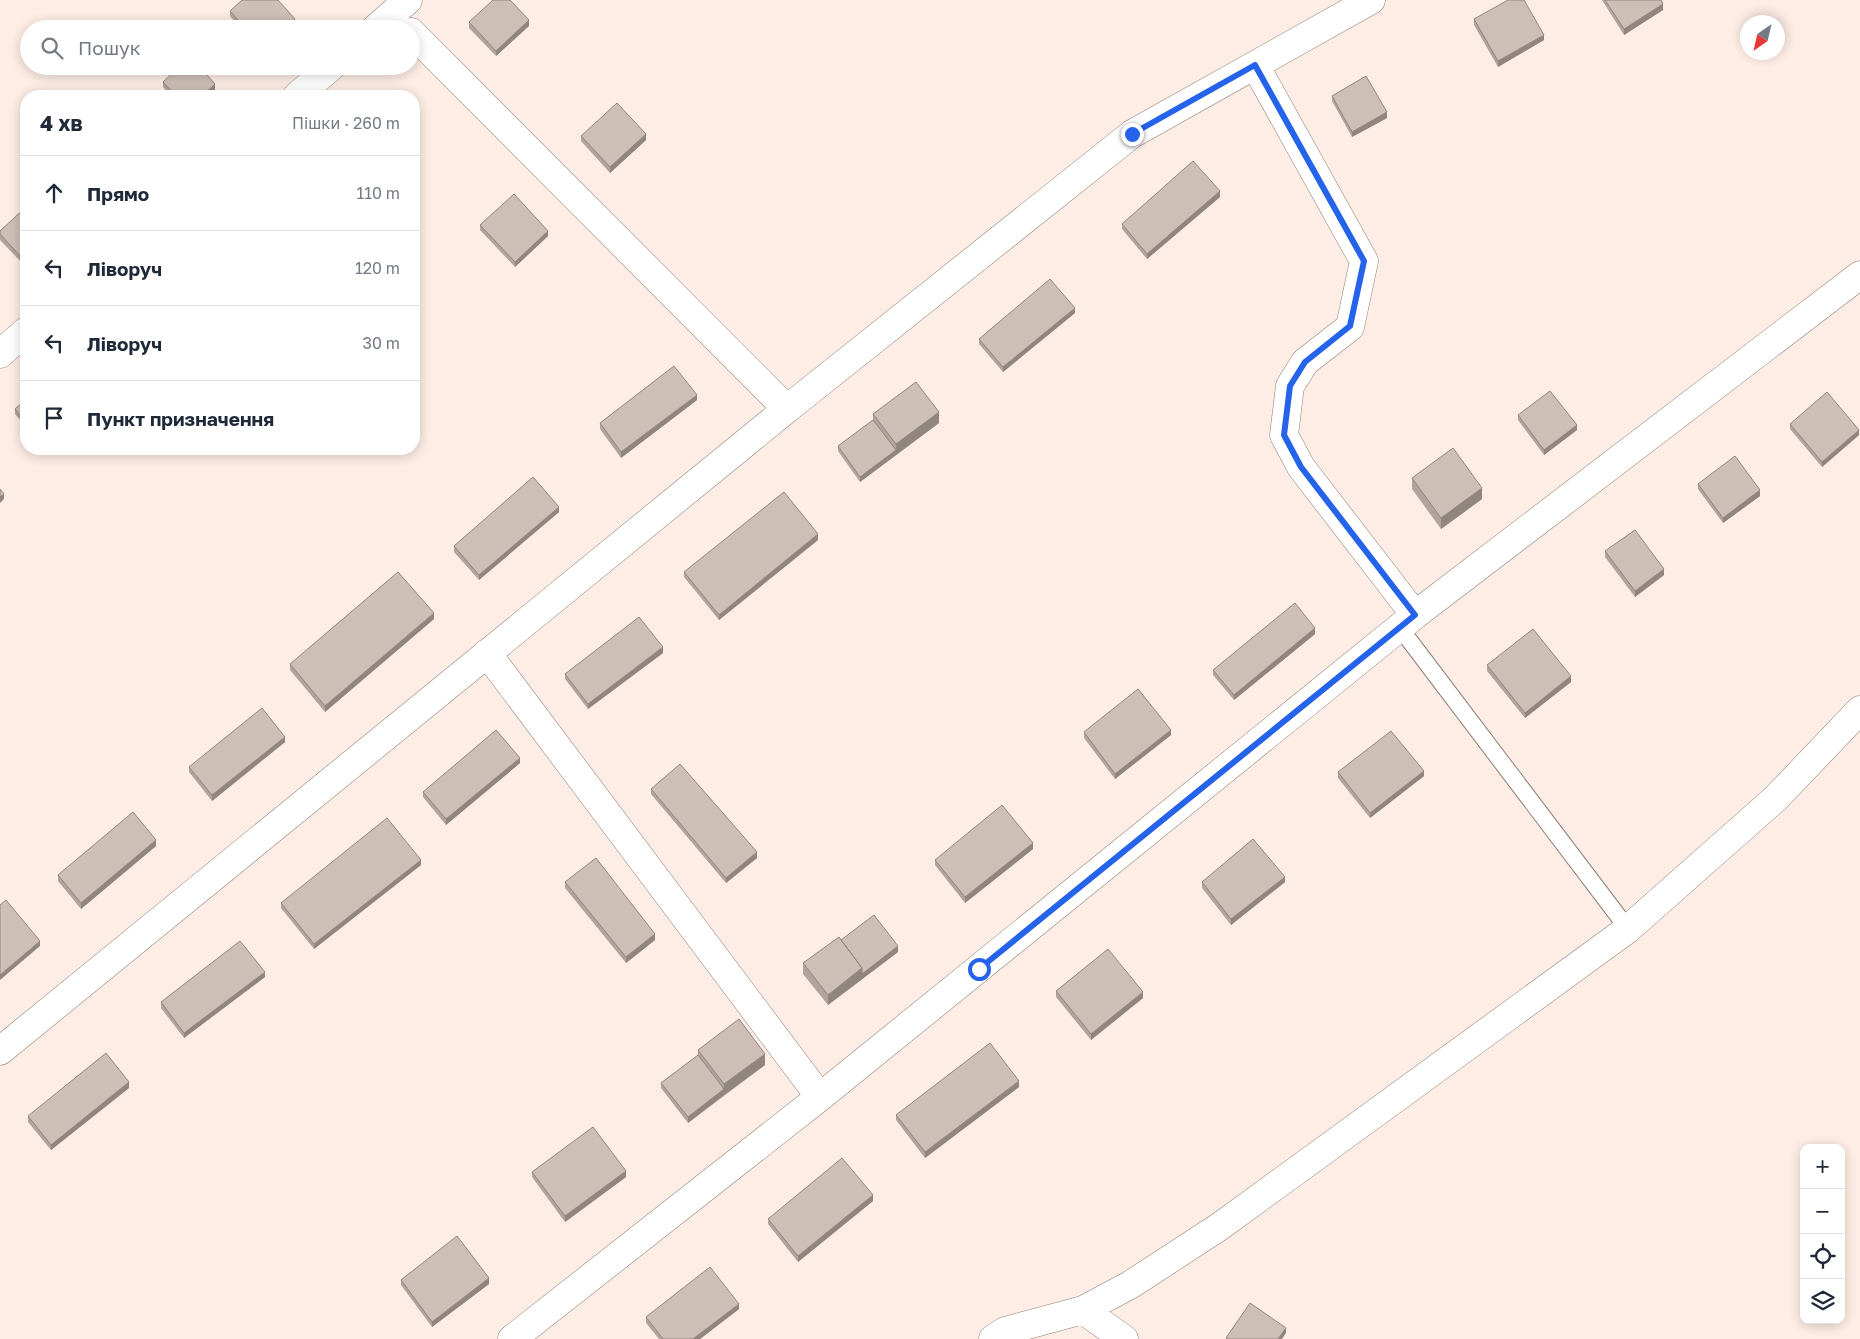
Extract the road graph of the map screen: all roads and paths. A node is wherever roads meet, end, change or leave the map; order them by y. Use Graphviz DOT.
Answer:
graph roads {
  1 [pos="1371,0"];
  2 [pos="420,41"];
  3 [pos="1255,65"];
  4 [pos="322,75"];
  5 [pos="304,90"];
  6 [pos="1860,275"];
  7 [pos="20,336"];
  8 [pos="0,354"];
  9 [pos="787,409"];
  10 [pos="1407,621"];
  11 [pos="487,653"];
  12 [pos="1860,710"];
  13 [pos="1628,930"];
  14 [pos="0,1051"];
  15 [pos="820,1097"];
  16 [pos="1083,1310"];
  17 [pos="512,1339"];
  18 [pos="993,1339"];
  19 [pos="1124,1339"];
  1 -- 3 [label="street"];
  2 -- 9 [label="street"];
  3 -- 9 [label="street"];
  3 -- 10 [label="street"];
  4 -- 5 [label="street"];
  6 -- 10 [label="street"];
  7 -- 8 [label="street"];
  9 -- 11 [label="street"];
  10 -- 13 [label="lane"];
  10 -- 15 [label="street"];
  11 -- 14 [label="street"];
  11 -- 15 [label="street"];
  12 -- 13 [label="street"];
  13 -- 16 [label="street"];
  15 -- 17 [label="street"];
  16 -- 18 [label="street"];
  16 -- 19 [label="street"];
}
